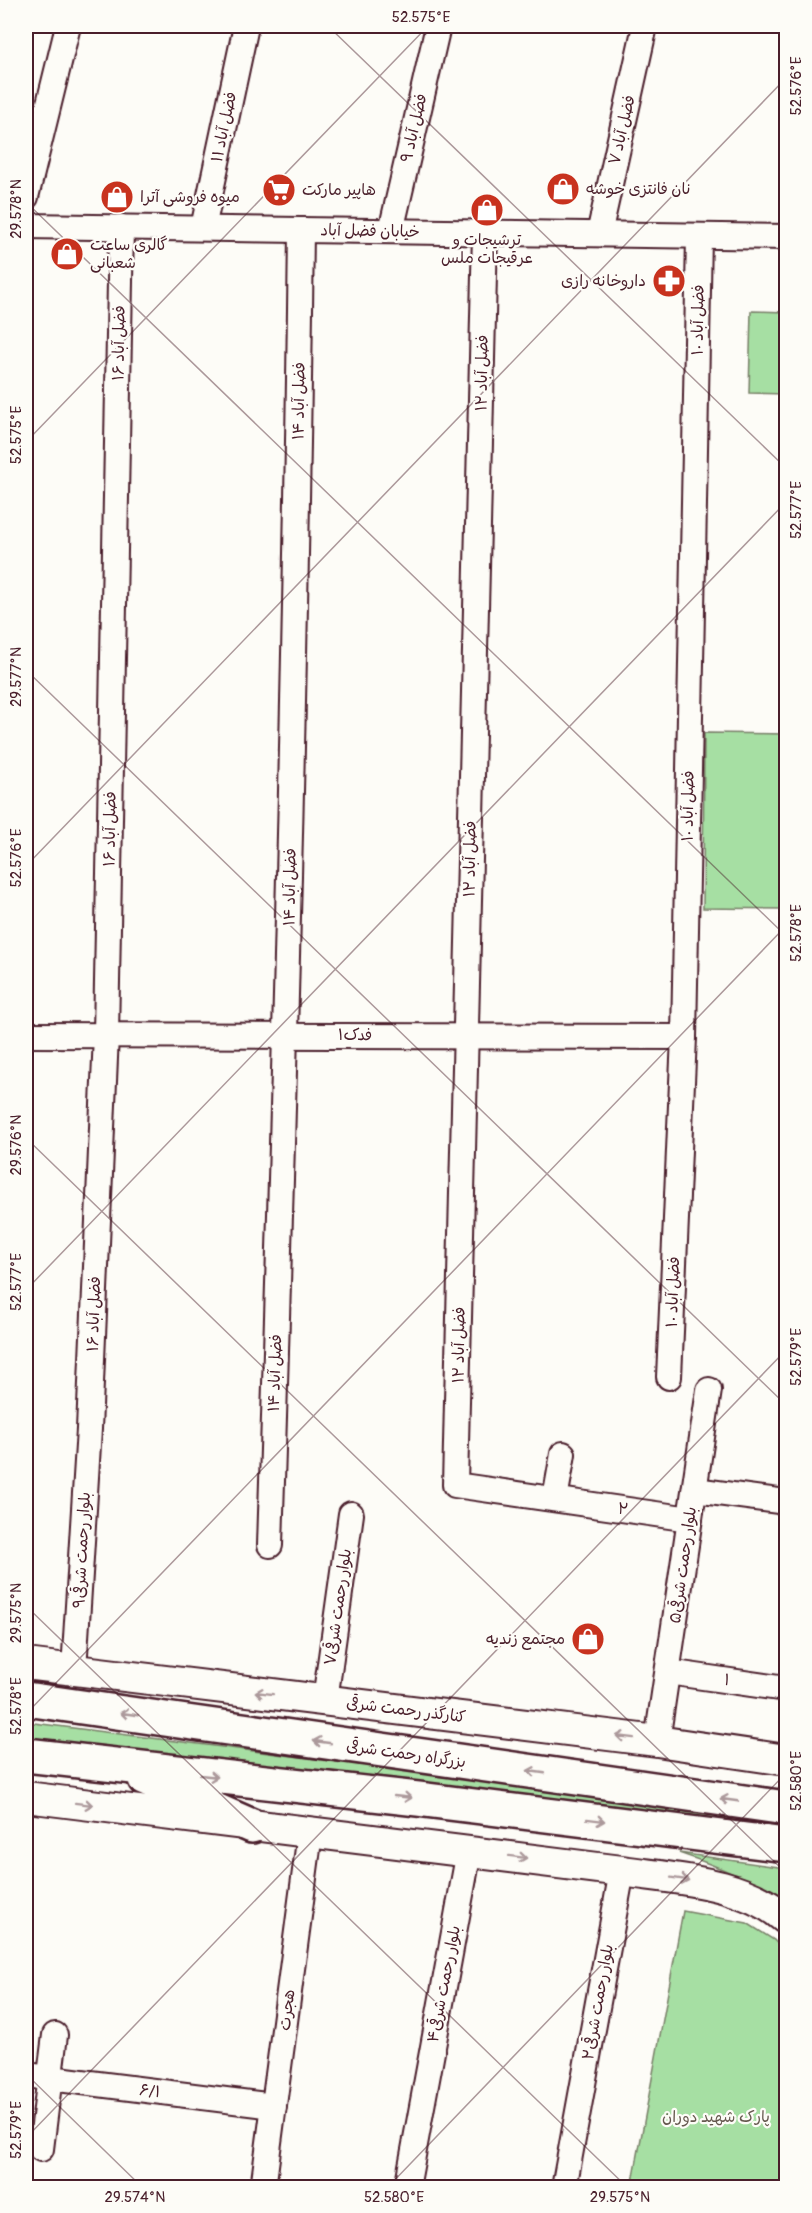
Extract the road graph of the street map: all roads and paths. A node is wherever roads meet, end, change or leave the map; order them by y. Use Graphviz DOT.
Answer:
graph roads {
  1 [pos="68,26"];
  2 [pos="246,26"];
  3 [pos="438,26"];
  4 [pos="645,26"];
  5 [pos="26,197"];
  6 [pos="26,226"];
  7 [pos="121,227"];
  8 [pos="203,228"];
  9 [pos="301,230"];
  10 [pos="391,231"];
  11 [pos="485,233"];
  12 [pos="599,234"];
  13 [pos="699,236"];
  14 [pos="786,237"];
  15 [pos="286,1034"];
  16 [pos="26,1035"];
  17 [pos="106,1035"];
  18 [pos="466,1036"];
  19 [pos="684,1036"];
  20 [pos="669,1377"];
  21 [pos="709,1390"];
  22 [pos="89,1430"];
  23 [pos="563,1454"];
  24 [pos="455,1485"];
  25 [pos="695,1490"];
  26 [pos="555,1499"];
  27 [pos="786,1502"];
  28 [pos="351,1514"];
  29 [pos="690,1519"];
  30 [pos="270,1545"];
  31 [pos="26,1664"];
  32 [pos="75,1670"];
  33 [pos="668,1672"];
  34 [pos="786,1689"];
  35 [pos="26,1699"];
  36 [pos="325,1700"];
  37 [pos="657,1741"];
  38 [pos="26,1755"];
  39 [pos="786,1760"];
  40 [pos="116,1766"];
  41 [pos="26,1797"];
  42 [pos="786,1808"];
  43 [pos="252,1826"];
  44 [pos="310,1833"];
  45 [pos="786,1845"];
  46 [pos="469,1851"];
  47 [pos="622,1870"];
  48 [pos="786,1919"];
  49 [pos="55,2035"];
  50 [pos="26,2075"];
  51 [pos="50,2078"];
  52 [pos="274,2106"];
  53 [pos="41,2149"];
  54 [pos="263,2187"];
  55 [pos="407,2187"];
  56 [pos="564,2187"];
  1 -- 5 [label="street"];
  2 -- 8 [label="street, فضل آباد ۱۱"];
  3 -- 10 [label="street, فضل آباد ۹"];
  4 -- 12 [label="street, فضل آباد ۷"];
  6 -- 7 [label="street, خیابان فضل آباد"];
  7 -- 8 [label="street, خیابان فضل آباد"];
  7 -- 17 [label="street, فضل آباد ۱۶"];
  8 -- 9 [label="street, خیابان فضل آباد"];
  9 -- 10 [label="street, خیابان فضل آباد"];
  9 -- 15 [label="street, فضل آباد ۱۴"];
  10 -- 11 [label="street, خیابان فضل آباد"];
  11 -- 12 [label="street, خیابان فضل آباد"];
  11 -- 18 [label="street, فضل آباد ۱۲"];
  12 -- 13 [label="street, خیابان فضل آباد"];
  13 -- 14 [label="street, خیابان فضل آباد"];
  13 -- 19 [label="street, فضل آباد ۱۰"];
  15 -- 17 [label="street, فدک۱"];
  15 -- 18 [label="street, فدک۱"];
  15 -- 30 [label="street, فضل آباد ۱۴"];
  16 -- 17 [label="street, فدک۱"];
  17 -- 22 [label="street, فضل آباد ۱۶"];
  18 -- 19 [label="street, فدک۱"];
  18 -- 24 [label="street, فضل آباد ۱۲"];
  19 -- 20 [label="street, فضل آباد ۱۰"];
  21 -- 25 [label="street, ۵بلوار رحمت شرقی"];
  22 -- 32 [label="street, بلوار رحمت شرقی۹"];
  23 -- 26 [label="street"];
  24 -- 26 [label="street, ۲"];
  25 -- 27 [label="street"];
  25 -- 29 [label="street, ۵بلوار رحمت شرقی"];
  26 -- 29 [label="street, ۲"];
  28 -- 36 [label="street, بلوار رحمت شرقی۷"];
  29 -- 33 [label="street, ۵بلوار رحمت شرقی"];
  31 -- 32 [label="main road, کنارگذر رحمت شرقی"];
  36 -- 32 [label="main road, کنارگذر رحمت شرقی, one-way"];
  33 -- 34 [label="street, ۱"];
  33 -- 37 [label="street, ۵بلوار رحمت شرقی"];
  42 -- 35 [label="highway, بزرگراه رحمت شرقی, one-way"];
  37 -- 36 [label="main road, کنارگذر رحمت شرقی, one-way"];
  37 -- 39 [label="main road, کنارگذر رحمت شرقی"];
  38 -- 40 [label="highway"];
  40 -- 43 [label="highway"];
  40 -- 45 [label="highway, one-way"];
  41 -- 43 [label="main road, one-way"];
  43 -- 44 [label="main road"];
  44 -- 46 [label="main road"];
  44 -- 52 [label="street, هجرت"];
  46 -- 47 [label="main road, one-way"];
  46 -- 55 [label="street, بلوار رحمت شرقی۴"];
  47 -- 48 [label="main road, one-way"];
  47 -- 56 [label="street, بلوار رحمت شرقی۲"];
  49 -- 51 [label="street"];
  50 -- 51 [label="street, ۶/۱"];
  51 -- 52 [label="street, ۶/۱"];
  51 -- 53 [label="street"];
  52 -- 54 [label="street, هجرت"];
}
